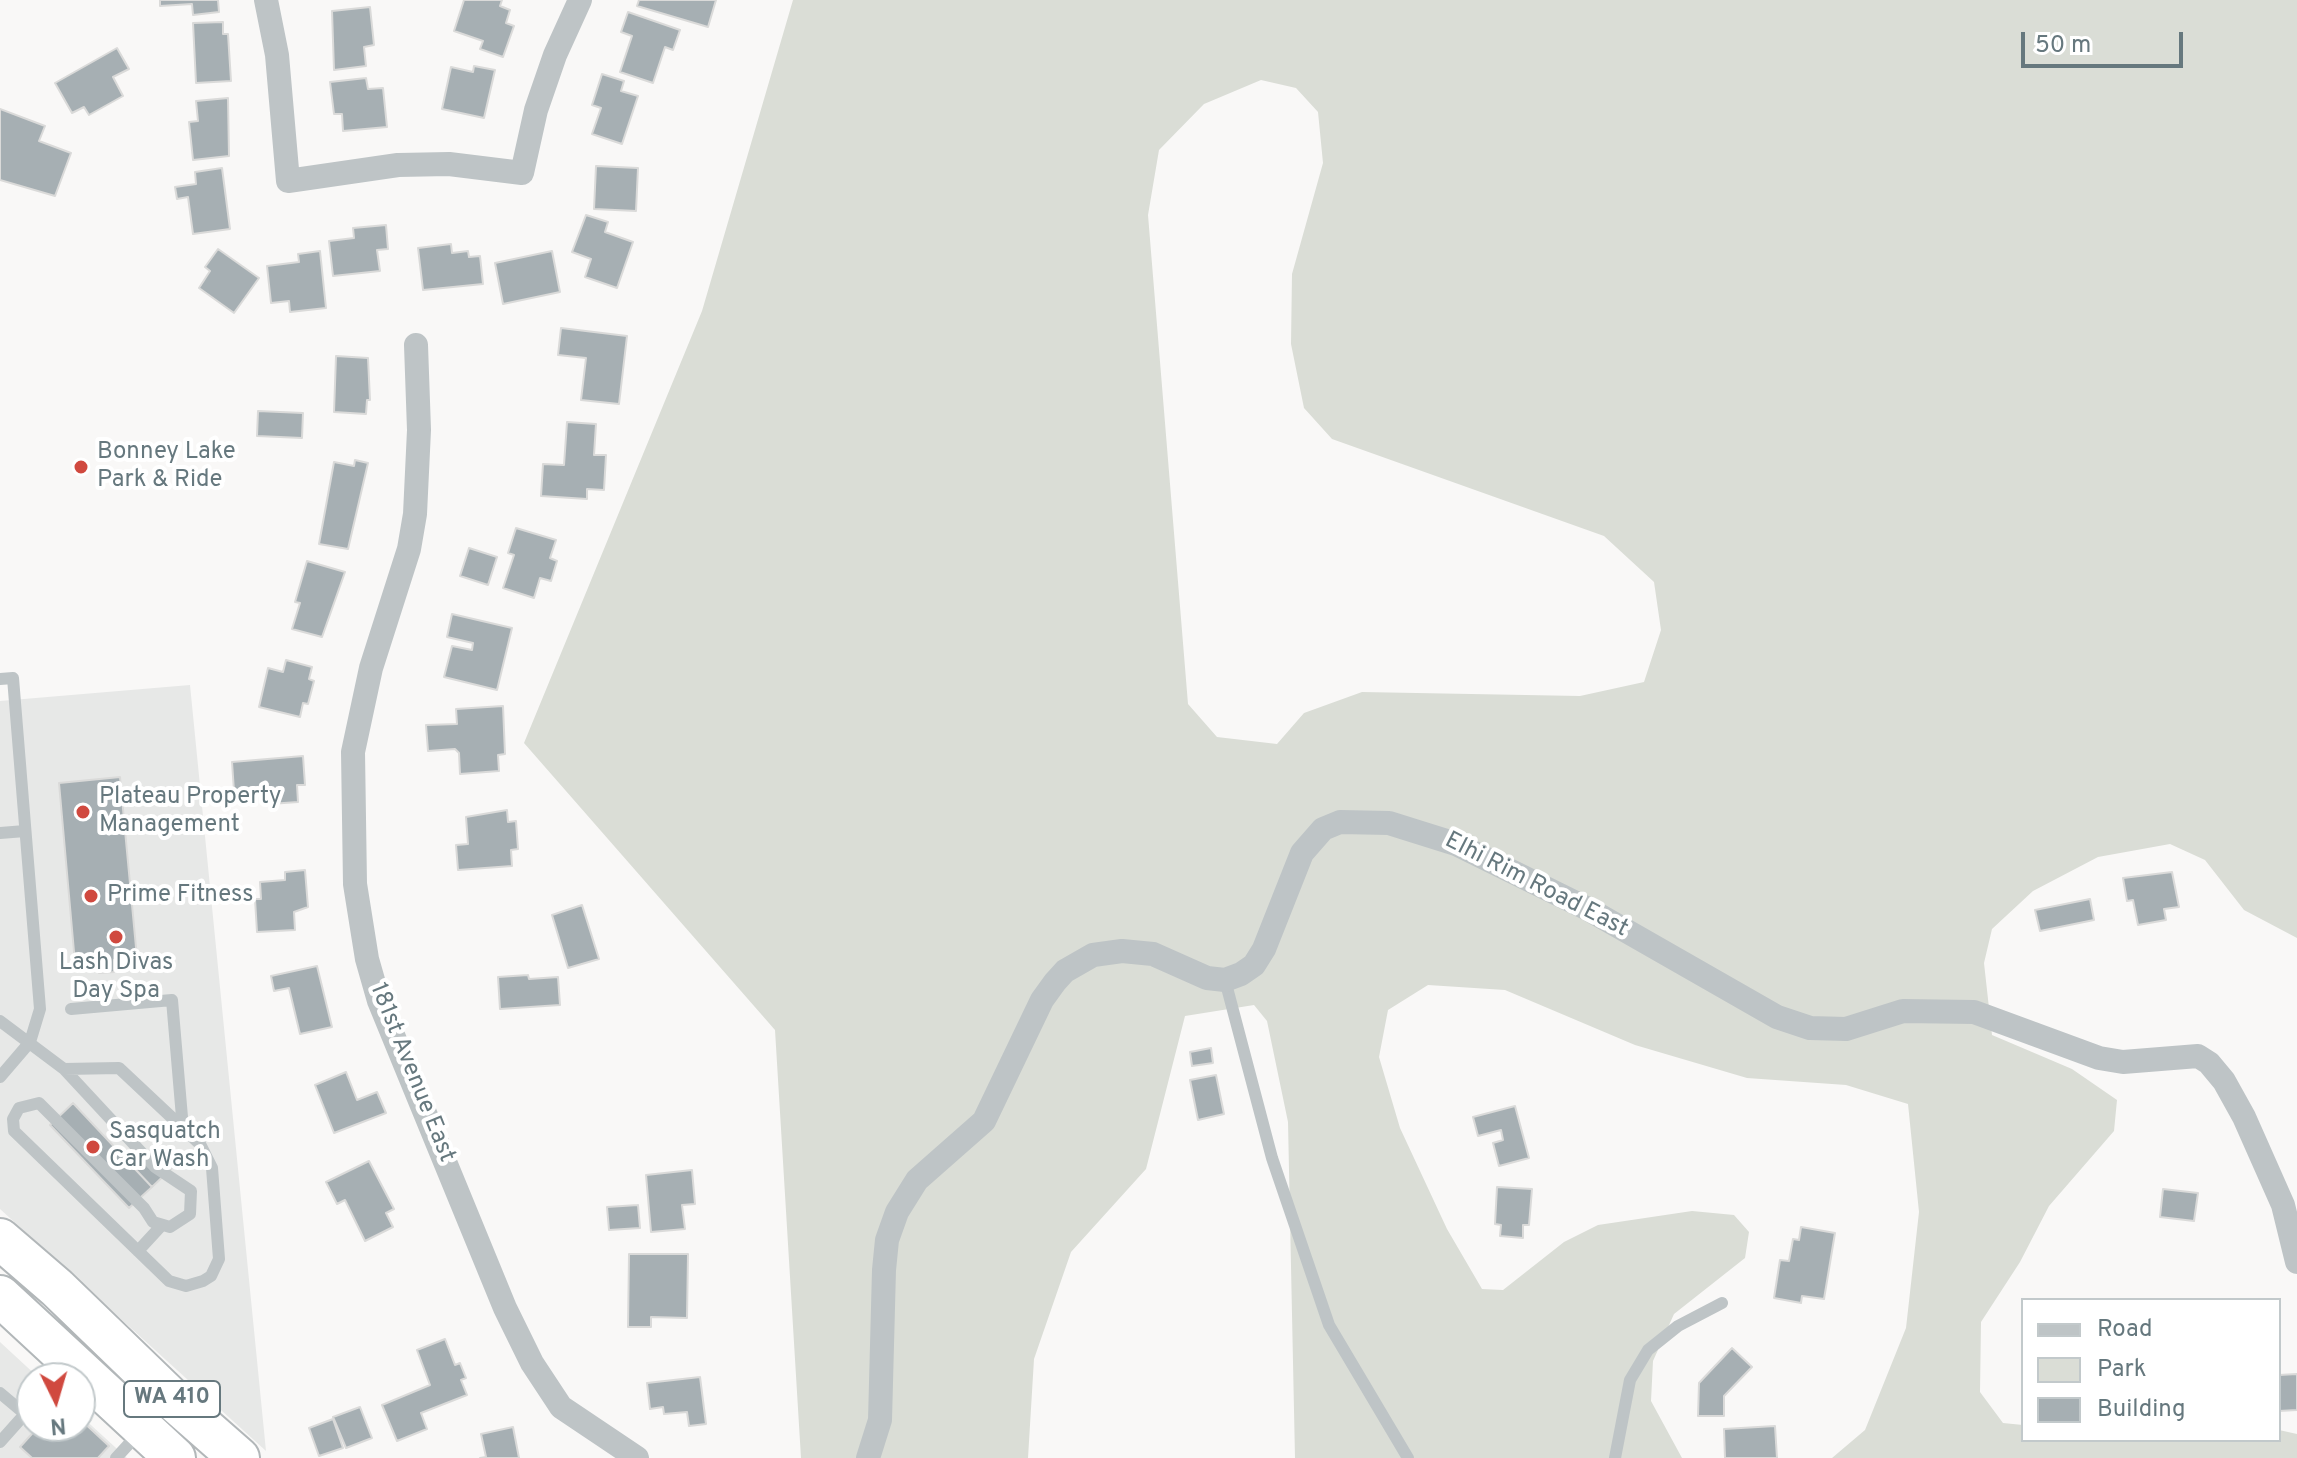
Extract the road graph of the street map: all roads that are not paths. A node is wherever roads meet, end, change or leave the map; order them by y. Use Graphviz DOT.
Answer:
graph roads {
  1 [pos="266,0"];
  2 [pos="580,0"];
  3 [pos="416,345"];
  4 [pos="0,679"];
  5 [pos="25,831"];
  6 [pos="0,833"];
  7 [pos="1225,980"];
  8 [pos="71,1009"];
  9 [pos="0,1021"];
  10 [pos="30,1042"];
  11 [pos="64,1069"];
  12 [pos="0,1077"];
  13 [pos="183,1129"];
  14 [pos="161,1226"];
  15 [pos="0,1239"];
  16 [pos="138,1251"];
  17 [pos="2297,1262"];
  18 [pos="0,1296"];
  19 [pos="1722,1303"];
  20 [pos="0,1393"];
  21 [pos="143,1428"];
  22 [pos="0,1442"];
  23 [pos="116,1458"];
  24 [pos="175,1458"];
  25 [pos="239,1458"];
  26 [pos="637,1458"];
  27 [pos="868,1458"];
  28 [pos="1408,1458"];
  29 [pos="1615,1458"];
  1 -- 2 [label="street"];
  3 -- 26 [label="street, 181st Avenue East"];
  4 -- 5 [label="lane"];
  5 -- 6 [label="lane"];
  5 -- 10 [label="lane"];
  7 -- 17 [label="street, Elhi Rim Road East"];
  7 -- 27 [label="street"];
  7 -- 28 [label="lane"];
  8 -- 13 [label="lane"];
  9 -- 10 [label="lane"];
  10 -- 11 [label="lane"];
  10 -- 12 [label="lane"];
  11 -- 13 [label="lane"];
  11 -- 14 [label="lane"];
  13 -- 16 [label="lane"];
  14 -- 16 [label="lane"];
  14 -- 16 [label="lane"];
  15 -- 25 [label="highway, WA 410"];
  18 -- 21 [label="highway, WA 410"];
  19 -- 29 [label="lane"];
  20 -- 22 [label="lane"];
  21 -- 23 [label="lane"];
  21 -- 24 [label="highway, WA 410"];
}
